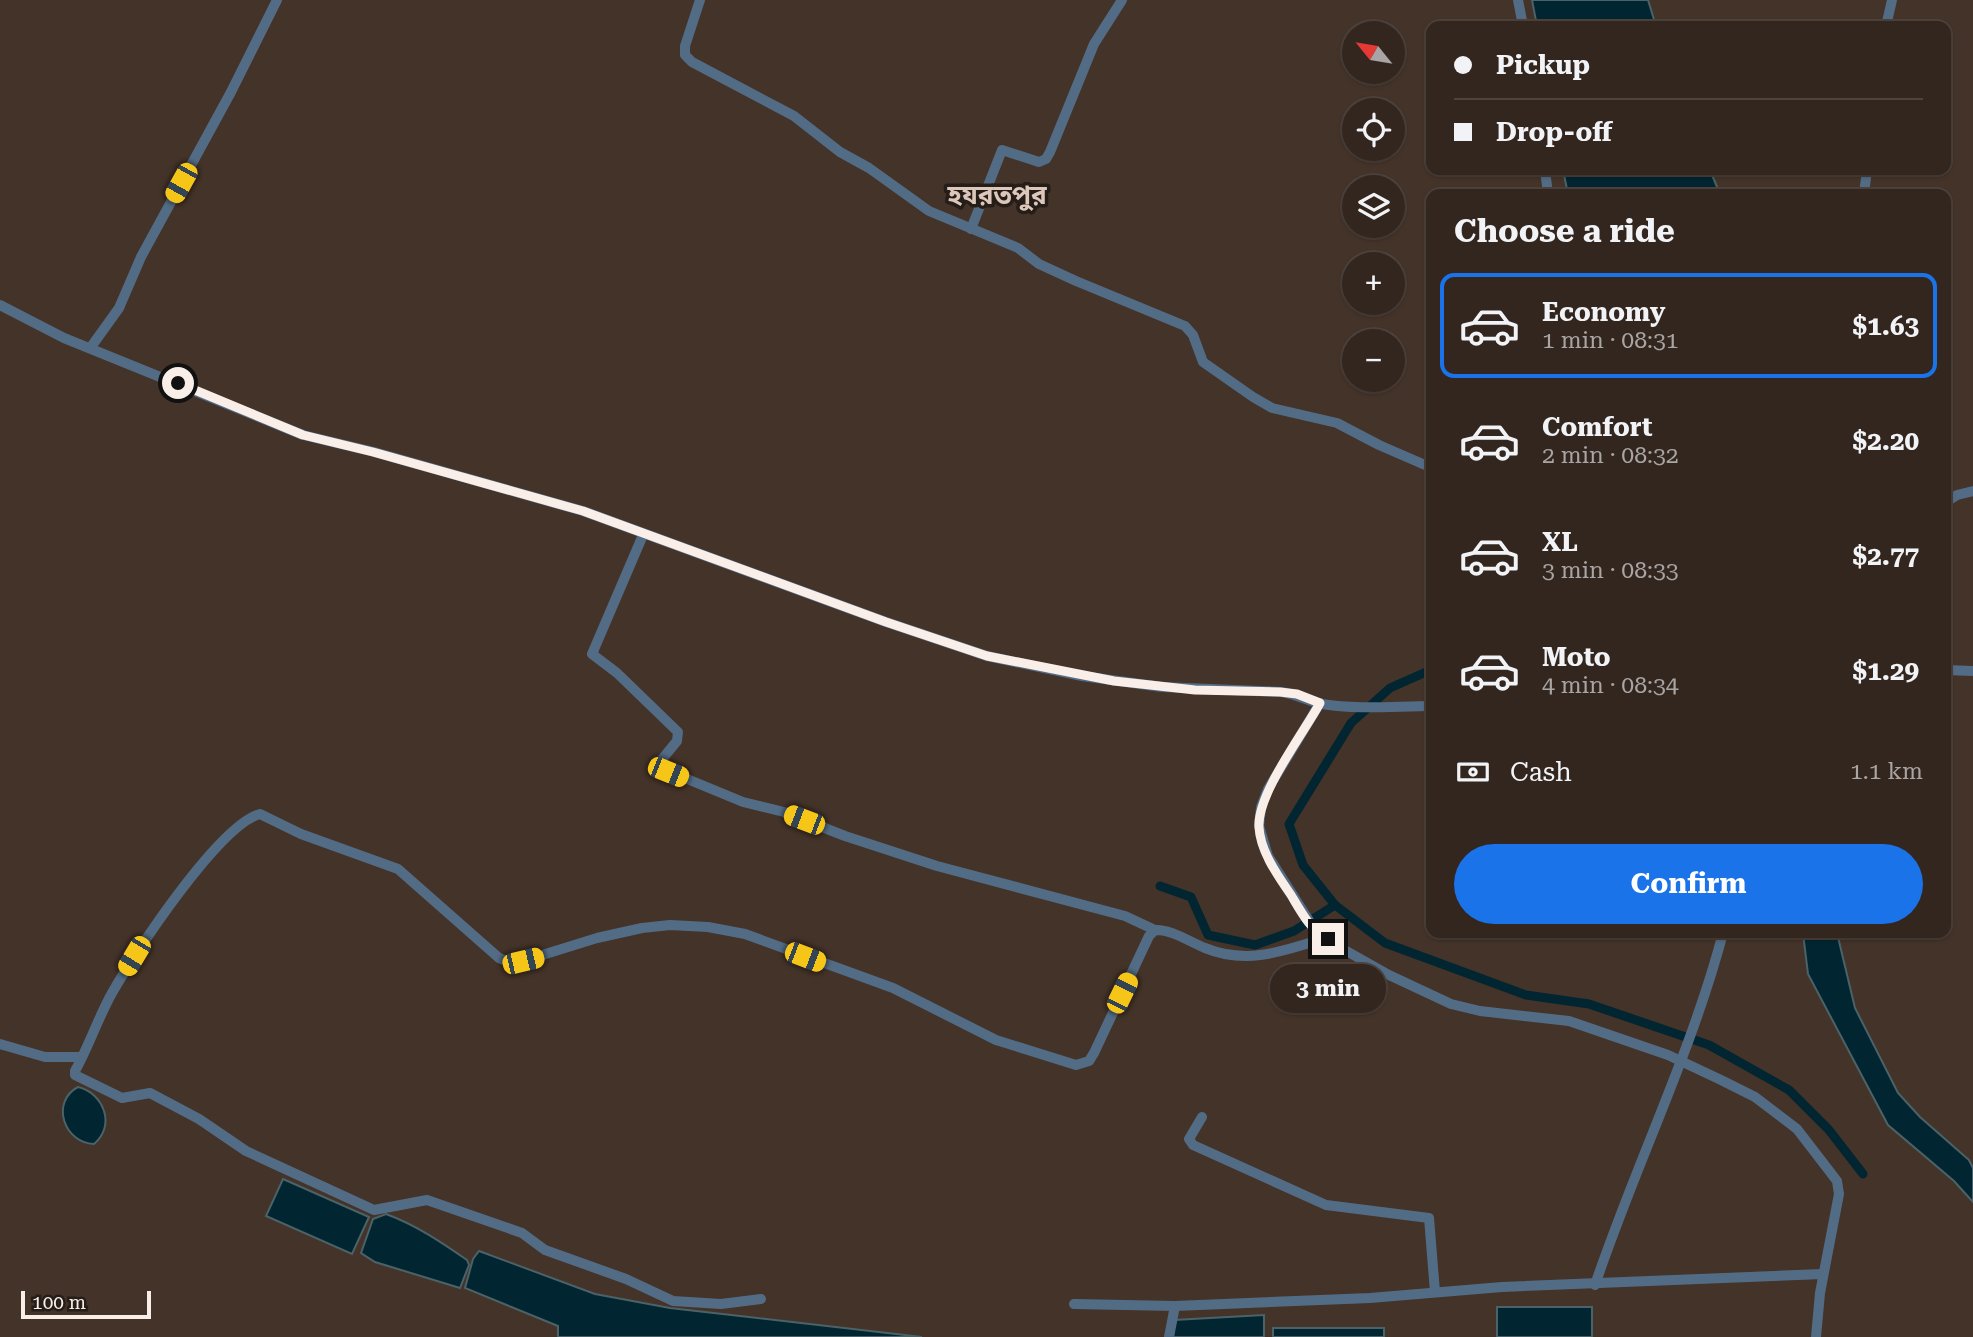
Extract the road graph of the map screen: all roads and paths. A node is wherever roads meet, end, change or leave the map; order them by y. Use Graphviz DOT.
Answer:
graph roads {
  1 [pos="277,0"];
  2 [pos="701,0"];
  3 [pos="1122,0"];
  4 [pos="1518,0"];
  5 [pos="1892,0"];
  6 [pos="1522,21"];
  7 [pos="1887,21"];
  8 [pos="971,229"];
  9 [pos="0,305"];
  10 [pos="91,346"];
  11 [pos="1426,465"];
  12 [pos="1973,491"];
  13 [pos="1951,499"];
  14 [pos="643,535"];
  15 [pos="1951,670"];
  16 [pos="1973,671"];
  17 [pos="1320,703"];
  18 [pos="1426,706"];
  19 [pos="1155,930"];
  20 [pos="1318,934"];
  21 [pos="1722,938"];
  22 [pos="0,1044"];
  23 [pos="82,1057"];
  24 [pos="1683,1058"];
  25 [pos="1202,1118"];
  26 [pos="1823,1274"];
  27 [pos="1595,1285"];
  28 [pos="1435,1292"];
  29 [pos="761,1299"];
  30 [pos="1074,1304"];
  31 [pos="1175,1306"];
  32 [pos="1169,1337"];
  33 [pos="1816,1337"];
  1 -- 10 [label="street"];
  2 -- 8 [label="street"];
  3 -- 8 [label="street"];
  4 -- 6 [label="street"];
  5 -- 7 [label="street"];
  8 -- 11 [label="street"];
  9 -- 10 [label="street"];
  10 -- 14 [label="street"];
  12 -- 13 [label="street"];
  14 -- 17 [label="street"];
  14 -- 19 [label="street"];
  15 -- 16 [label="street"];
  17 -- 18 [label="street"];
  17 -- 20 [label="street"];
  19 -- 20 [label="street"];
  19 -- 23 [label="street"];
  20 -- 24 [label="street"];
  21 -- 24 [label="street"];
  22 -- 23 [label="street"];
  23 -- 29 [label="street"];
  24 -- 26 [label="street"];
  24 -- 27 [label="street"];
  25 -- 28 [label="street"];
  26 -- 27 [label="street"];
  26 -- 33 [label="street"];
  27 -- 28 [label="street"];
  28 -- 31 [label="street"];
  30 -- 31 [label="street"];
  31 -- 32 [label="street"];
}
